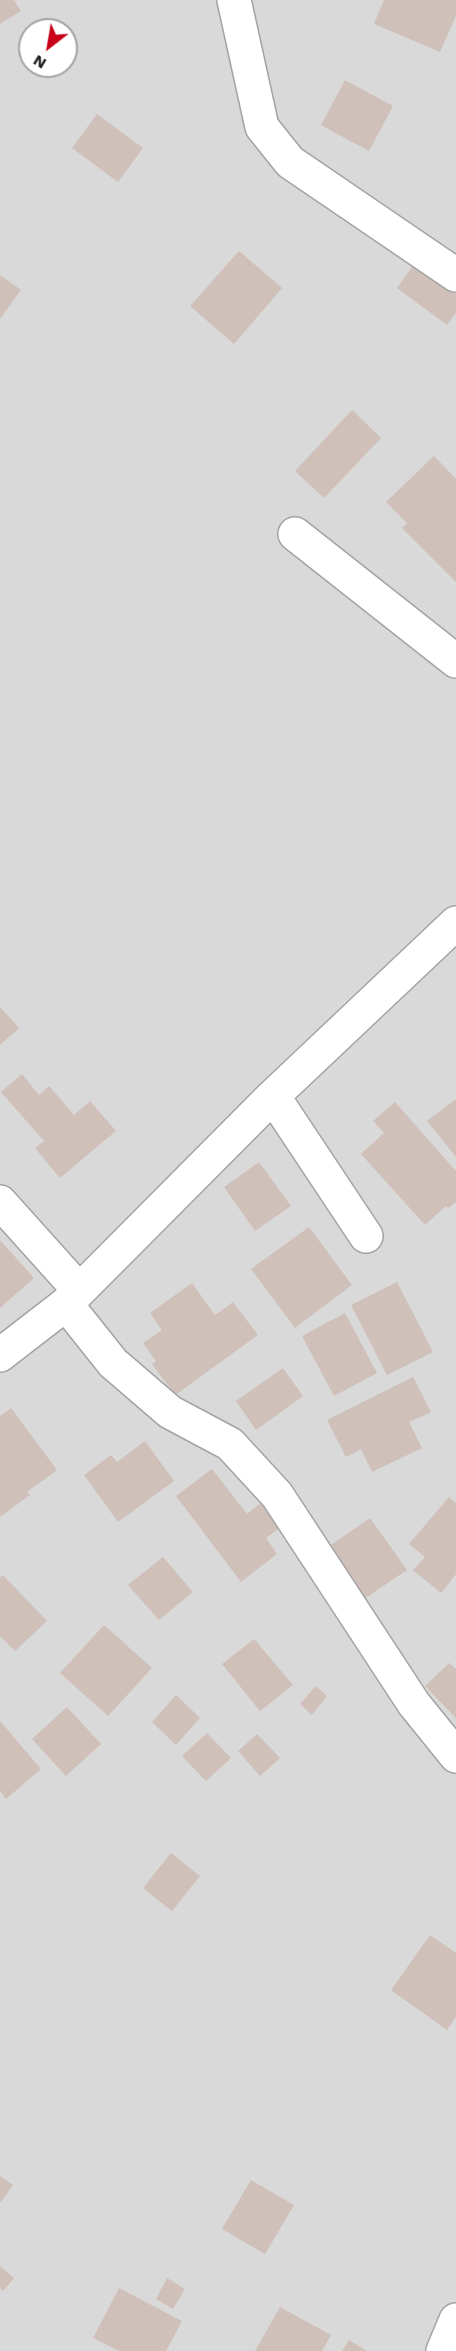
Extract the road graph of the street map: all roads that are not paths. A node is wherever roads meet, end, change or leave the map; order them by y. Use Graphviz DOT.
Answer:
graph roads {
  1 [pos="234,0"];
  2 [pos="456,275"];
  3 [pos="295,534"];
  4 [pos="456,661"];
  5 [pos="456,924"];
  6 [pos="273,1096"];
  7 [pos="0,1202"];
  8 [pos="366,1236"];
  9 [pos="72,1297"];
  10 [pos="0,1355"];
  11 [pos="456,1756"];
  12 [pos="456,2320"];
  13 [pos="443,2351"];
  1 -- 2 [label="street"];
  3 -- 4 [label="street"];
  5 -- 6 [label="street"];
  6 -- 8 [label="street"];
  6 -- 9 [label="street"];
  7 -- 9 [label="street"];
  9 -- 10 [label="street"];
  9 -- 11 [label="street"];
  12 -- 13 [label="street"];
}
